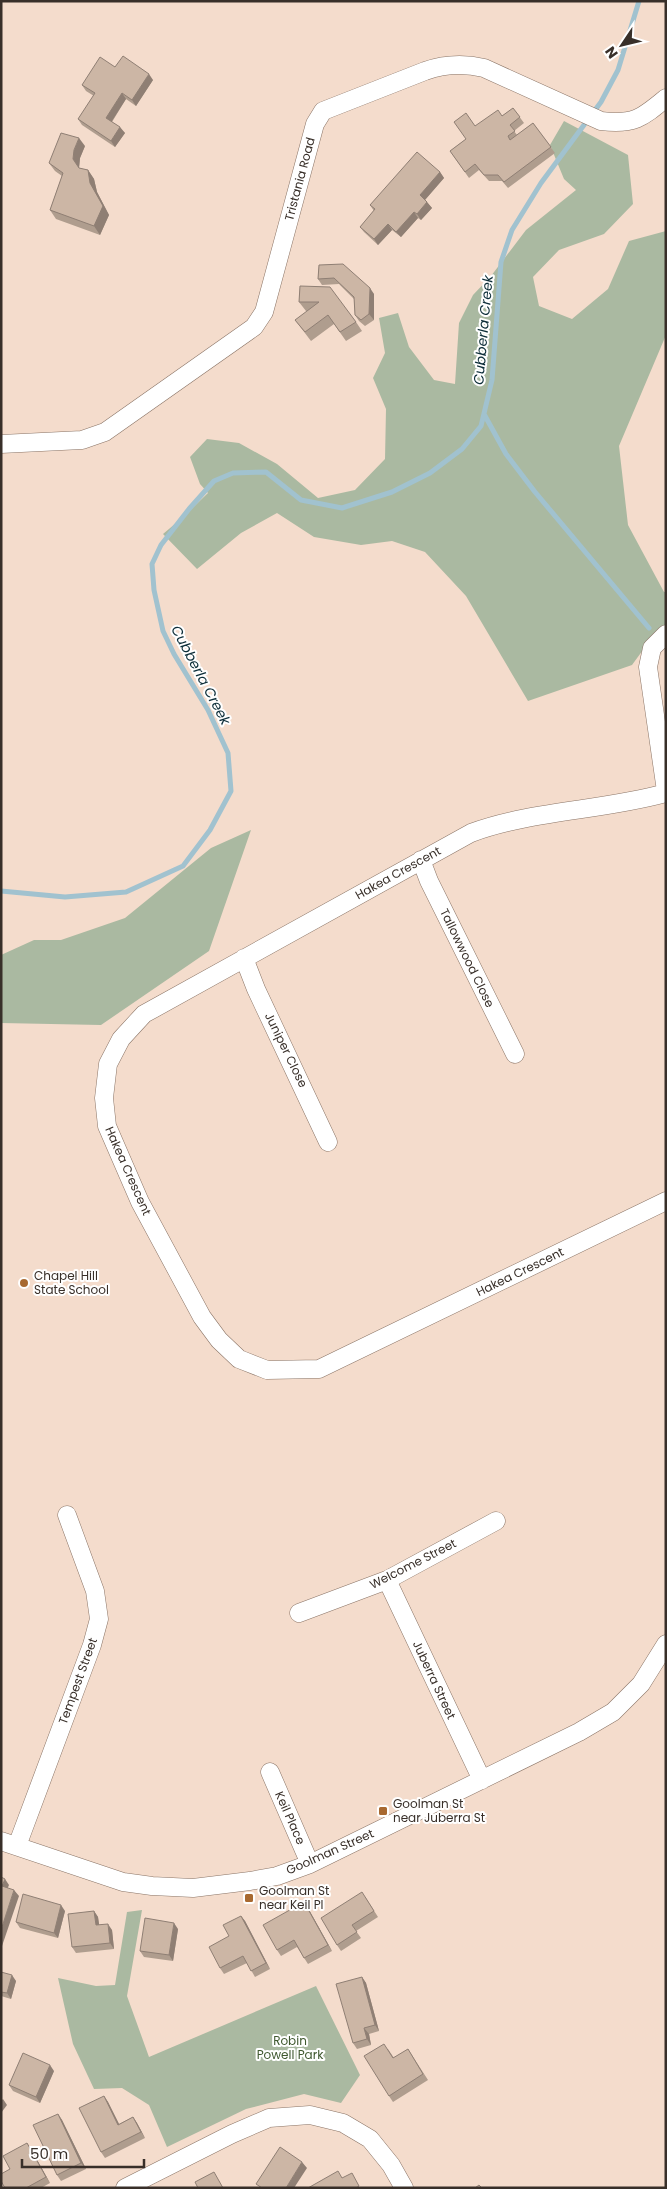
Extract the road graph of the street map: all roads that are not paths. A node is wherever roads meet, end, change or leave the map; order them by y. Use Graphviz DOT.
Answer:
graph roads {
  1 [pos="666,98"];
  2 [pos="1,444"];
  3 [pos="665,634"];
  4 [pos="666,792"];
  5 [pos="421,860"];
  6 [pos="244,958"];
  7 [pos="515,1054"];
  8 [pos="328,1142"];
  9 [pos="666,1201"];
  10 [pos="67,1514"];
  11 [pos="496,1521"];
  12 [pos="387,1580"];
  13 [pos="299,1614"];
  14 [pos="666,1644"];
  15 [pos="270,1772"];
  16 [pos="482,1780"];
  17 [pos="9,1844"];
  18 [pos="310,1864"];
  19 [pos="125,2188"];
  20 [pos="404,2188"];
  1 -- 2 [label="street, Tristania Road"];
  3 -- 4 [label="street"];
  4 -- 5 [label="street, Hakea Crescent"];
  5 -- 6 [label="street, Hakea Crescent"];
  5 -- 7 [label="street, Tallowwood Close"];
  6 -- 8 [label="street, Juniper Close"];
  6 -- 9 [label="street, Hakea Crescent"];
  10 -- 17 [label="street, Tempest Street"];
  11 -- 12 [label="street, Welcome Street"];
  12 -- 13 [label="street, Welcome Street"];
  12 -- 16 [label="street, Juberra Street"];
  14 -- 16 [label="street, Goolman Street"];
  15 -- 18 [label="street, Keil Place"];
  16 -- 18 [label="street, Goolman Street"];
  17 -- 18 [label="street, Goolman Street"];
  19 -- 20 [label="street"];
}
